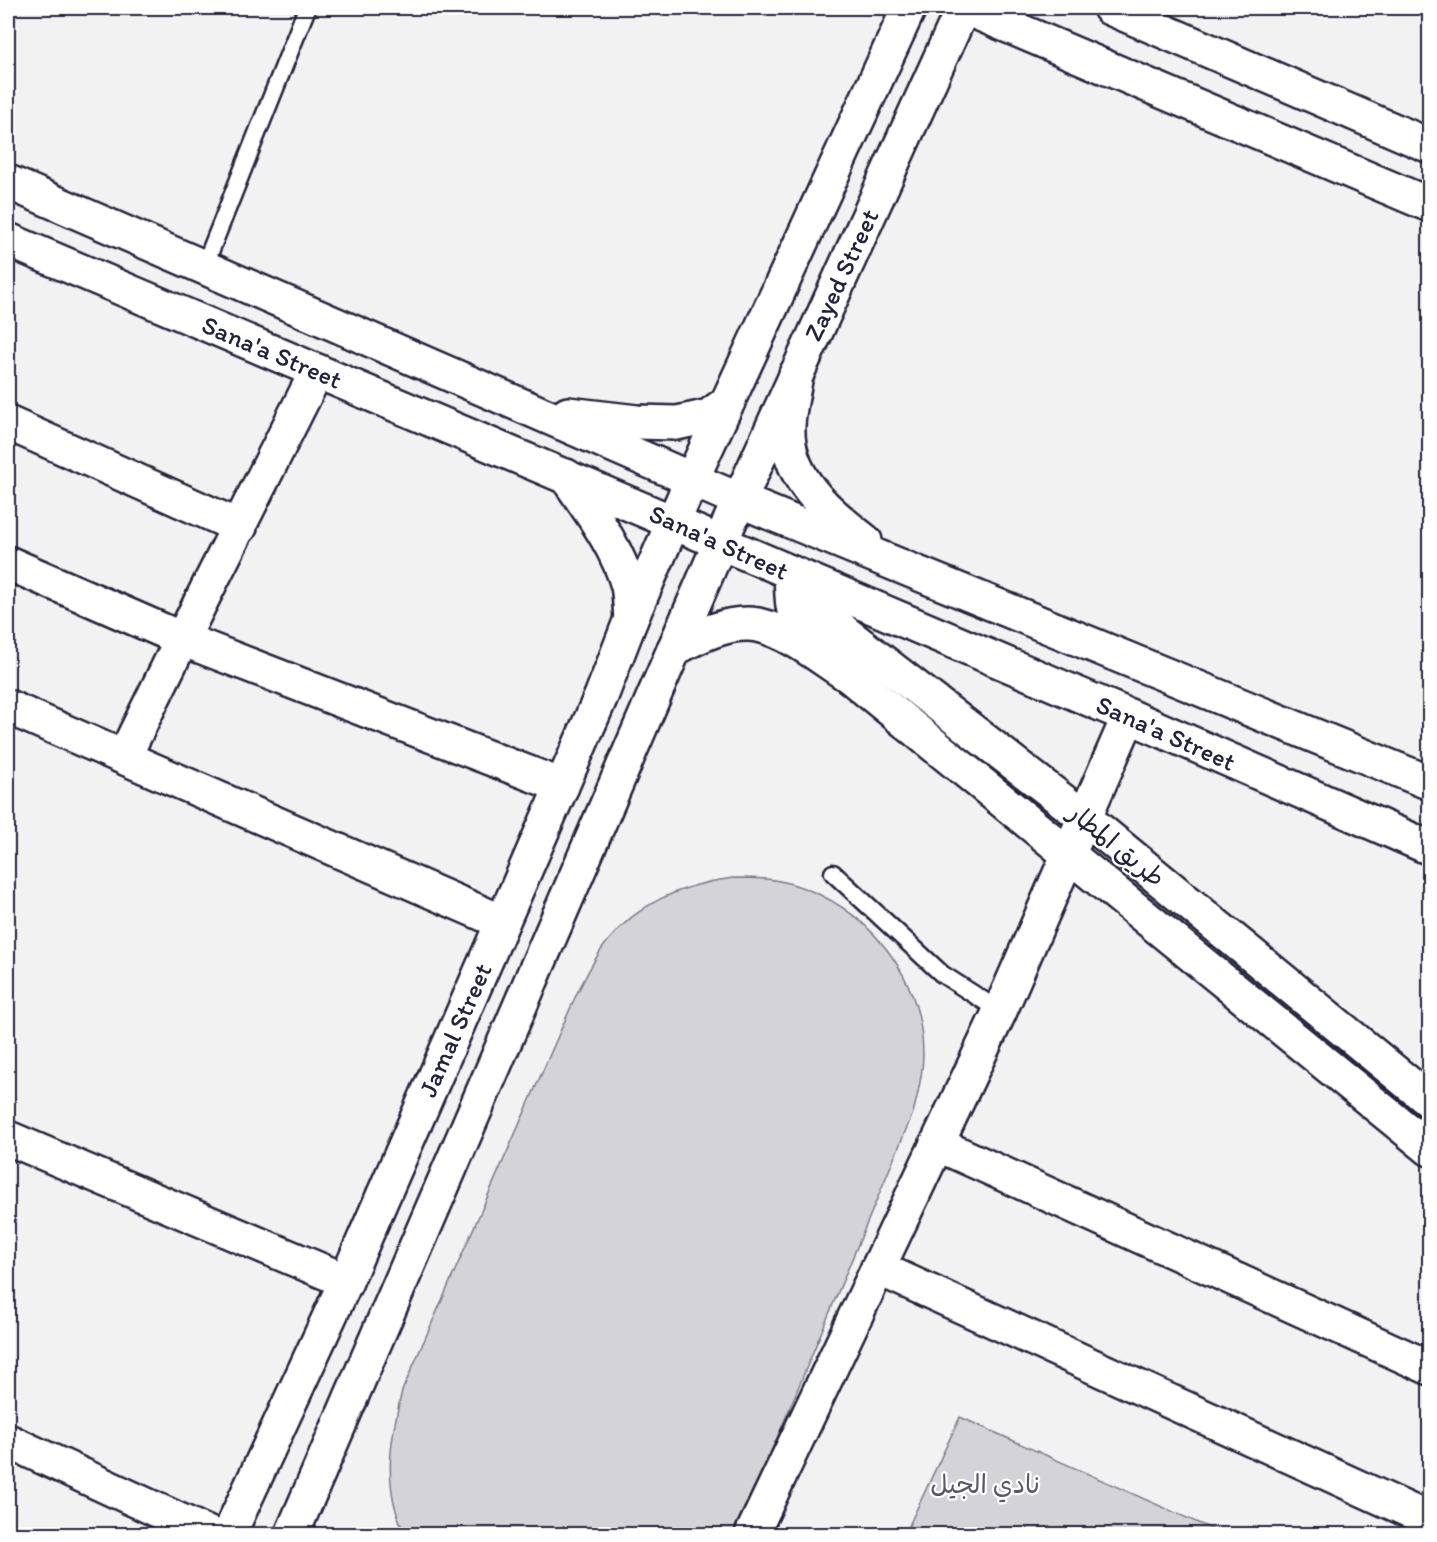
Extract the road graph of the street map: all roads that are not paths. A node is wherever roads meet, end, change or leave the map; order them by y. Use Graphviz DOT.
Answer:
graph roads {
  1 [pos="307,8"];
  2 [pos="909,8"];
  3 [pos="964,8"];
  4 [pos="1110,8"];
  5 [pos="1430,146"];
  6 [pos="8,182"];
  7 [pos="1430,205"];
  8 [pos="8,240"];
  9 [pos="204,267"];
  10 [pos="317,371"];
  11 [pos="796,374"];
  12 [pos="728,402"];
  13 [pos="529,409"];
  14 [pos="8,423"];
  15 [pos="566,476"];
  16 [pos="692,479"];
  17 [pos="739,500"];
  18 [pos="674,522"];
  19 [pos="240,527"];
  20 [pos="720,543"];
  21 [pos="8,563"];
  22 [pos="892,563"];
  23 [pos="803,578"];
  24 [pos="631,619"];
  25 [pos="182,639"];
  26 [pos="674,649"];
  27 [pos="848,675"];
  28 [pos="8,706"];
  29 [pos="1129,716"];
  30 [pos="124,758"];
  31 [pos="1430,783"];
  32 [pos="562,786"];
  33 [pos="1084,818"];
  34 [pos="1430,848"];
  35 [pos="1068,855"];
  36 [pos="833,873"];
  37 [pos="502,922"];
  38 [pos="1000,1011"];
  39 [pos="1430,1101"];
  40 [pos="8,1138"];
  41 [pos="937,1144"];
  42 [pos="1430,1149"];
  43 [pos="38,1151"];
  44 [pos="8,1163"];
  45 [pos="878,1268"];
  46 [pos="346,1281"];
  47 [pos="1430,1368"];
  48 [pos="8,1441"];
  49 [pos="1430,1520"];
  50 [pos="209,1534"];
  51 [pos="229,1534"];
  52 [pos="292,1534"];
  53 [pos="752,1534"];
  1 -- 9 [label="lane"];
  2 -- 12 [label="main road, Zayed Street"];
  3 -- 7 [label="main road"];
  3 -- 11 [label="main road, Zayed Street"];
  4 -- 5 [label="main road"];
  6 -- 9 [label="main road, Sana'a Street"];
  8 -- 10 [label="main road, Sana'a Street"];
  9 -- 13 [label="main road, Sana'a Street"];
  10 -- 15 [label="main road, Sana'a Street"];
  10 -- 19 [label="main road"];
  11 -- 17 [label="main road, Zayed Street"];
  11 -- 22 [label="main road"];
  12 -- 13 [label="main road"];
  12 -- 16 [label="main road, Zayed Street"];
  13 -- 16 [label="main road, Sana'a Street"];
  14 -- 19 [label="main road"];
  15 -- 18 [label="main road, Sana'a Street"];
  15 -- 24 [label="main road"];
  16 -- 17 [label="main road, Sana'a Street"];
  16 -- 18 [label="main road, Zayed Street"];
  17 -- 20 [label="main road, Zayed Street"];
  17 -- 22 [label="main road, Sana'a Street"];
  18 -- 20 [label="main road, Sana'a Street"];
  18 -- 24 [label="main road, Jamal Street"];
  19 -- 25 [label="main road"];
  20 -- 23 [label="main road, Sana'a Street"];
  20 -- 26 [label="main road, Jamal Street"];
  21 -- 25 [label="main road"];
  22 -- 31 [label="main road, Sana'a Street"];
  23 -- 27 [label="main road"];
  23 -- 29 [label="main road, Sana'a Street"];
  23 -- 33 [label="main road, طريق المطار"];
  24 -- 32 [label="main road, Jamal Street"];
  25 -- 30 [label="main road"];
  25 -- 32 [label="main road"];
  26 -- 27 [label="main road"];
  26 -- 52 [label="main road, Jamal Street"];
  27 -- 35 [label="main road"];
  28 -- 30 [label="main road"];
  29 -- 33 [label="main road"];
  29 -- 34 [label="main road, Sana'a Street"];
  30 -- 37 [label="main road"];
  32 -- 37 [label="main road, Jamal Street"];
  33 -- 35 [label="main road"];
  33 -- 39 [label="main road, طريق المطار"];
  35 -- 38 [label="main road"];
  35 -- 42 [label="main road"];
  36 -- 38 [label="lane"];
  37 -- 46 [label="main road, Jamal Street"];
  38 -- 41 [label="main road"];
  40 -- 43 [label="main road"];
  41 -- 45 [label="main road"];
  41 -- 47 [label="main road"];
  43 -- 44 [label="main road"];
  43 -- 46 [label="main road"];
  45 -- 49 [label="main road"];
  45 -- 53 [label="main road"];
  46 -- 51 [label="main road, Jamal Street"];
  48 -- 50 [label="main road"];
}
